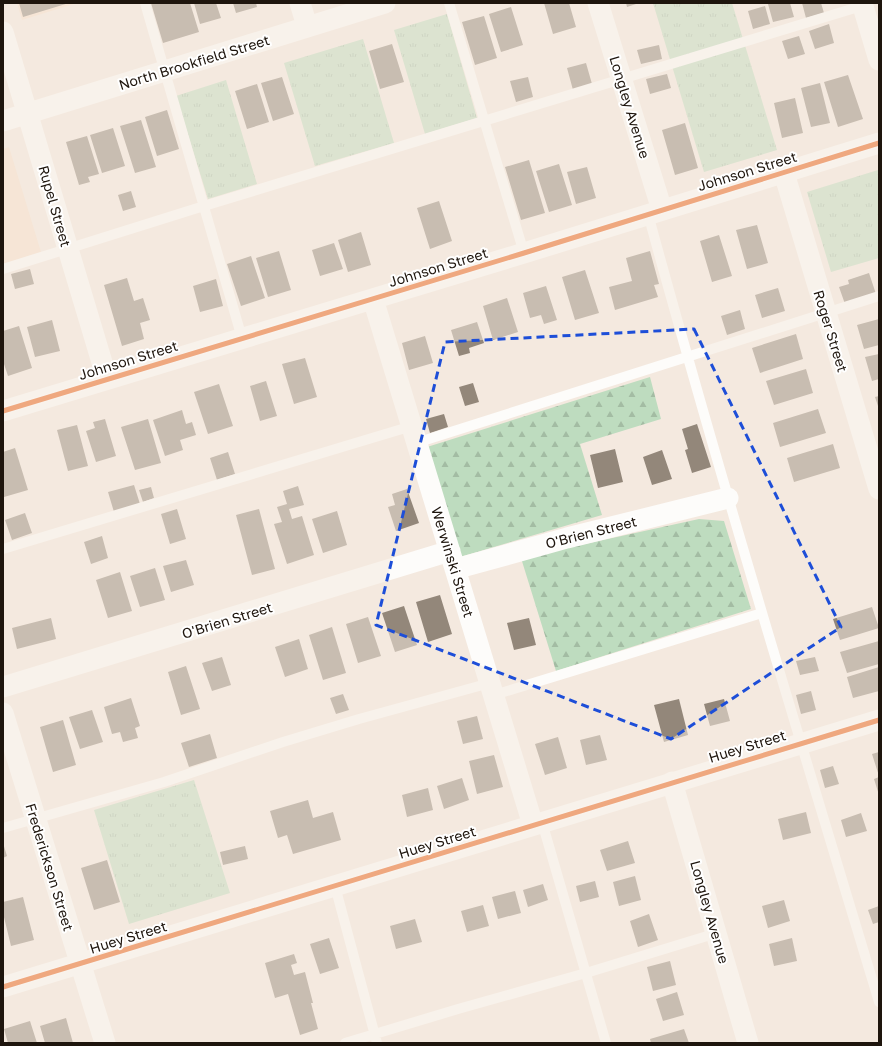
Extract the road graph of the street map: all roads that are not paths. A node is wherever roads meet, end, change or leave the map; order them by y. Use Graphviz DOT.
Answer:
graph roads {
  1 [pos="145,3"];
  2 [pos="300,3"];
  3 [pos="385,3"];
  4 [pos="449,3"];
  5 [pos="598,3"];
  6 [pos="865,4"];
  7 [pos="307,26"];
  8 [pos="3,32"];
  9 [pos="879,60"];
  10 [pos="165,71"];
  11 [pos="620,78"];
  12 [pos="28,113"];
  13 [pos="3,121"];
  14 [pos="484,121"];
  15 [pos="879,144"];
  16 [pos="784,173"];
  17 [pos="204,206"];
  18 [pos="655,212"];
  19 [pos="67,249"];
  20 [pos="524,253"];
  21 [pos="3,269"];
  22 [pos="879,296"];
  23 [pos="373,299"];
  24 [pos="826,313"];
  25 [pos="242,338"];
  26 [pos="687,358"];
  27 [pos="107,379"];
  28 [pos="3,411"];
  29 [pos="414,434"];
  30 [pos="879,489"];
  31 [pos="728,498"];
  32 [pos="3,549"];
  33 [pos="453,560"];
  34 [pos="762,613"];
  35 [pos="3,687"];
  36 [pos="492,689"];
  37 [pos="3,713"];
  38 [pos="879,720"];
  39 [pos="801,743"];
  40 [pos="672,782"];
  41 [pos="36,818"];
  42 [pos="538,824"];
  43 [pos="3,828"];
  44 [pos="335,886"];
  45 [pos="717,933"];
  46 [pos="80,964"];
  47 [pos="586,973"];
  48 [pos="3,987"];
  49 [pos="879,1002"];
  50 [pos="376,1038"];
  51 [pos="105,1043"];
  52 [pos="345,1043"];
  53 [pos="606,1043"];
  54 [pos="748,1043"];
  1 -- 10 [label="lane"];
  2 -- 7 [label="street"];
  3 -- 7 [label="street, North Brookfield Street"];
  4 -- 14 [label="lane"];
  5 -- 11 [label="street, Longley Avenue"];
  6 -- 9 [label="street"];
  6 -- 11 [label="lane"];
  7 -- 10 [label="street, North Brookfield Street"];
  8 -- 12 [label="street, Rupel Street"];
  10 -- 12 [label="street, North Brookfield Street"];
  10 -- 17 [label="lane"];
  11 -- 14 [label="lane"];
  11 -- 18 [label="street, Longley Avenue"];
  12 -- 13 [label="street, North Brookfield Street"];
  12 -- 19 [label="street, Rupel Street"];
  14 -- 17 [label="lane"];
  14 -- 20 [label="lane"];
  15 -- 16 [label="street, Johnson Street"];
  16 -- 18 [label="street, Johnson Street"];
  16 -- 24 [label="street, Roger Street"];
  17 -- 19 [label="lane"];
  17 -- 25 [label="lane"];
  18 -- 20 [label="street, Johnson Street"];
  18 -- 26 [label="lane"];
  19 -- 21 [label="lane"];
  19 -- 27 [label="street, Rupel Street"];
  20 -- 23 [label="street, Johnson Street"];
  22 -- 24 [label="lane"];
  23 -- 25 [label="street, Johnson Street"];
  23 -- 29 [label="street, Werwinski Street"];
  24 -- 26 [label="lane"];
  24 -- 30 [label="street, Roger Street"];
  25 -- 27 [label="street, Johnson Street"];
  26 -- 29 [label="lane"];
  26 -- 31 [label="lane"];
  27 -- 28 [label="street, Johnson Street"];
  29 -- 32 [label="lane"];
  29 -- 33 [label="street, Werwinski Street"];
  31 -- 33 [label="street, O'Brien Street"];
  31 -- 34 [label="lane"];
  33 -- 35 [label="street, O'Brien Street"];
  33 -- 36 [label="street, Werwinski Street"];
  34 -- 36 [label="lane"];
  34 -- 39 [label="lane"];
  36 -- 41 [label="lane"];
  36 -- 42 [label="street, Werwinski Street"];
  37 -- 41 [label="street, Frederickson Street"];
  38 -- 39 [label="street, Huey Street"];
  39 -- 40 [label="street, Huey Street"];
  39 -- 49 [label="lane"];
  40 -- 42 [label="street, Huey Street"];
  40 -- 45 [label="street, Longley Avenue"];
  41 -- 43 [label="lane"];
  41 -- 46 [label="street, Frederickson Street"];
  42 -- 44 [label="street, Huey Street"];
  42 -- 47 [label="lane"];
  44 -- 46 [label="street, Huey Street"];
  44 -- 50 [label="lane"];
  45 -- 47 [label="lane"];
  45 -- 54 [label="street, Longley Avenue"];
  46 -- 48 [label="street, Huey Street"];
  46 -- 51 [label="street, Frederickson Street"];
  47 -- 50 [label="lane"];
  47 -- 53 [label="lane"];
  50 -- 52 [label="lane"];
}
